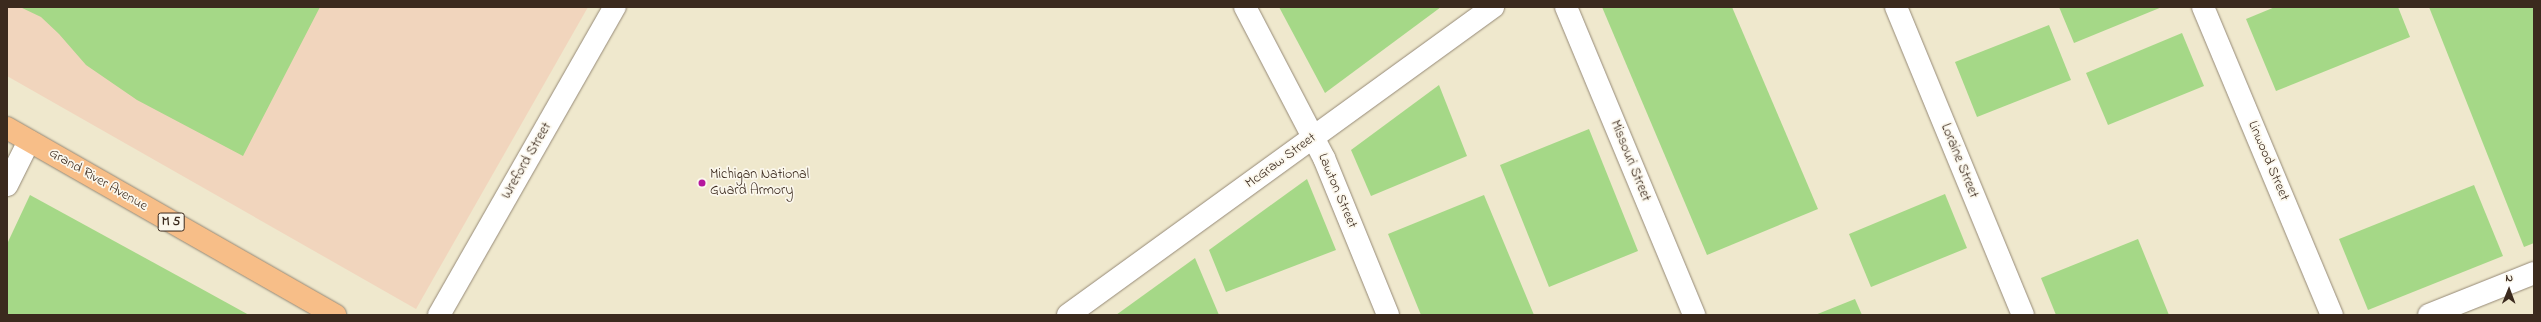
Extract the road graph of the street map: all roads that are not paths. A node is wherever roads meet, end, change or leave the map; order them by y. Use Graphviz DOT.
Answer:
graph roads {
  1 [pos="615,7"];
  2 [pos="1245,7"];
  3 [pos="1493,7"];
  4 [pos="1566,7"];
  5 [pos="1896,7"];
  6 [pos="2203,7"];
  7 [pos="7,128"];
  8 [pos="1314,137"];
  9 [pos="29,141"];
  10 [pos="7,185"];
  11 [pos="2534,273"];
  12 [pos="335,315"];
  13 [pos="439,315"];
  14 [pos="1068,315"];
  15 [pos="1388,315"];
  16 [pos="1694,315"];
  17 [pos="2023,315"];
  18 [pos="2332,315"];
  19 [pos="2430,315"];
  1 -- 13 [label="street, Wreford Street"];
  2 -- 8 [label="street, Lawton Street"];
  3 -- 8 [label="street, McGraw Street"];
  4 -- 16 [label="street, Missouri Street"];
  5 -- 17 [label="street, Loraine Street"];
  6 -- 18 [label="street, Linwood Street"];
  7 -- 9 [label="main road, Grand River Avenue / M 5"];
  8 -- 14 [label="street, McGraw Street"];
  8 -- 15 [label="street, Lawton Street"];
  9 -- 10 [label="street"];
  9 -- 12 [label="main road, Grand River Avenue / M 5"];
  11 -- 19 [label="street"];
}
